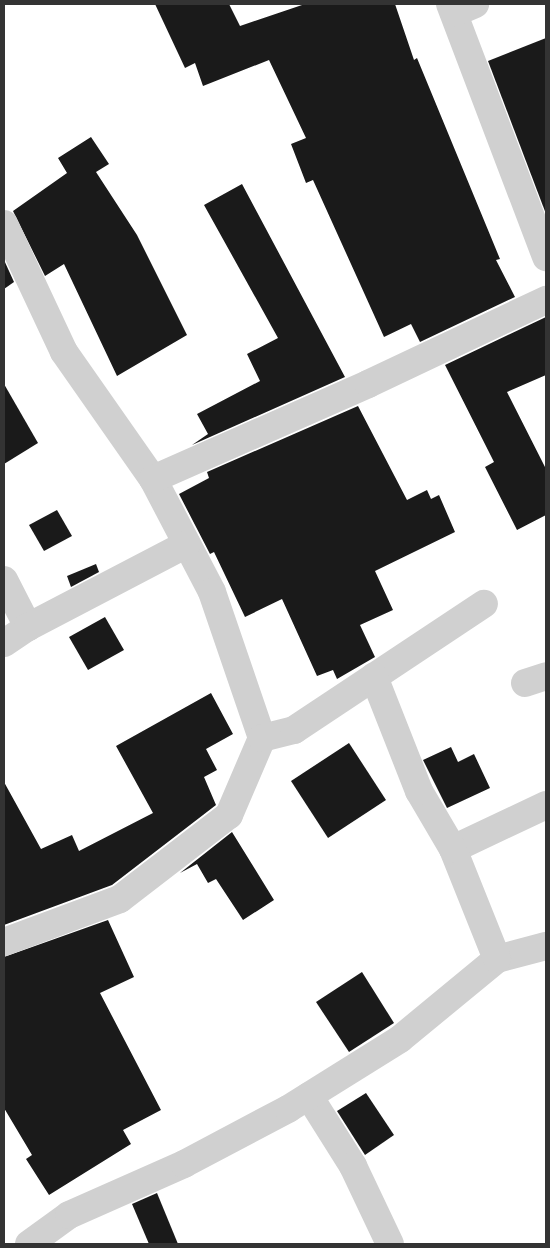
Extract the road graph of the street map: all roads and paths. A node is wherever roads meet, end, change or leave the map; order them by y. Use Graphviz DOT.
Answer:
graph roads {
  1 [pos="459,7"];
  2 [pos="4,224"];
  3 [pos="546,257"];
  4 [pos="546,300"];
  5 [pos="153,479"];
  6 [pos="187,544"];
  7 [pos="4,580"];
  8 [pos="484,604"];
  9 [pos="28,627"];
  10 [pos="4,643"];
  11 [pos="374,677"];
  12 [pos="262,738"];
  13 [pos="546,805"];
  14 [pos="453,849"];
  15 [pos="4,942"];
  16 [pos="546,946"];
  17 [pos="497,959"];
  18 [pos="309,1096"];
  19 [pos="29,1244"];
  20 [pos="390,1244"];
  1 -- 3 [label="street"];
  2 -- 5 [label="street"];
  4 -- 5 [label="street"];
  5 -- 6 [label="street"];
  6 -- 9 [label="street"];
  6 -- 12 [label="street"];
  7 -- 9 [label="street"];
  8 -- 11 [label="street"];
  9 -- 10 [label="street"];
  11 -- 12 [label="street"];
  11 -- 14 [label="street"];
  12 -- 15 [label="street"];
  13 -- 14 [label="street"];
  14 -- 17 [label="street"];
  16 -- 17 [label="street"];
  17 -- 18 [label="street"];
  18 -- 19 [label="street"];
  18 -- 20 [label="street"];
}
